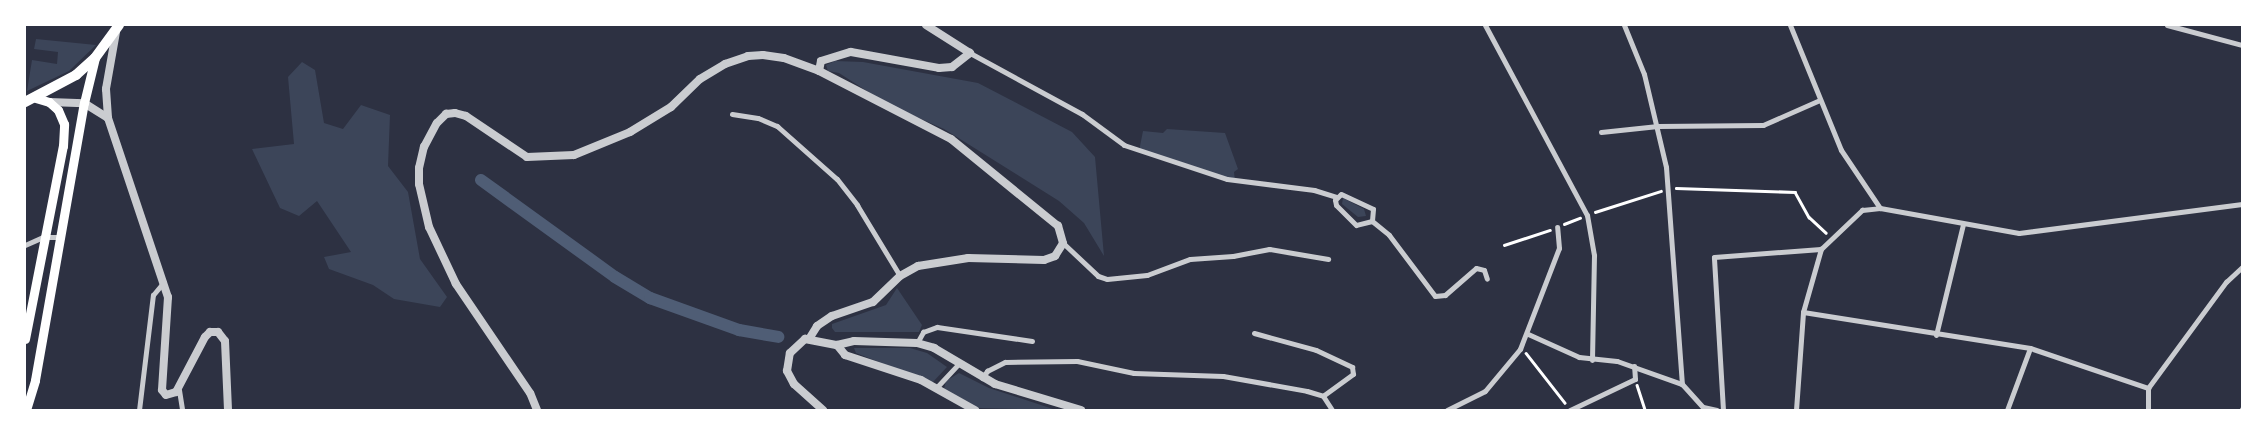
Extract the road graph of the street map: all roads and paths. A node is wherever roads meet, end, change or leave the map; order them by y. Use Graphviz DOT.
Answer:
graph roads {
  1 [pos="926,25"];
  2 [pos="1485,25"];
  3 [pos="1624,25"];
  4 [pos="1790,25"];
  5 [pos="2167,25"];
  6 [pos="117,28"];
  7 [pos="2242,45"];
  8 [pos="970,53"];
  9 [pos="95,58"];
  10 [pos="819,72"];
  11 [pos="36,98"];
  12 [pos="1820,100"];
  13 [pos="25,102"];
  14 [pos="49,102"];
  15 [pos="84,103"];
  16 [pos="732,114"];
  17 [pos="108,118"];
  18 [pos="1658,126"];
  19 [pos="1601,132"];
  20 [pos="1336,197"];
  21 [pos="2242,204"];
  22 [pos="1880,208"];
  23 [pos="1372,221"];
  24 [pos="1963,224"];
  25 [pos="1557,227"];
  26 [pos="43,237"];
  27 [pos="60,237"];
  28 [pos="1063,243"];
  29 [pos="25,245"];
  30 [pos="1821,249"];
  31 [pos="1328,259"];
  32 [pos="2242,267"];
  33 [pos="900,276"];
  34 [pos="1487,279"];
  35 [pos="165,282"];
  36 [pos="1803,312"];
  37 [pos="1254,333"];
  38 [pos="1528,334"];
  39 [pos="1936,335"];
  40 [pos="25,339"];
  41 [pos="809,340"];
  42 [pos="1032,341"];
  43 [pos="917,343"];
  44 [pos="837,345"];
  45 [pos="2030,348"];
  46 [pos="1520,349"];
  47 [pos="1592,360"];
  48 [pos="958,364"];
  49 [pos="1634,366"];
  50 [pos="982,378"];
  51 [pos="1635,379"];
  52 [pos="1682,384"];
  53 [pos="936,388"];
  54 [pos="2148,388"];
  55 [pos="179,390"];
  56 [pos="1322,396"];
  57 [pos="26,410"];
  58 [pos="140,410"];
  59 [pos="182,410"];
  60 [pos="228,410"];
  61 [pos="537,410"];
  62 [pos="823,410"];
  63 [pos="976,410"];
  64 [pos="1082,410"];
  65 [pos="1332,410"];
  66 [pos="1447,410"];
  67 [pos="1570,410"];
  68 [pos="1645,410"];
  69 [pos="1717,410"];
  70 [pos="1723,410"];
  71 [pos="1796,410"];
  72 [pos="2007,410"];
  73 [pos="2148,410"];
  1 -- 8 [label="street"];
  2 -- 47 [label="street"];
  3 -- 18 [label="street"];
  4 -- 12 [label="street"];
  5 -- 7 [label="street"];
  6 -- 9 [label="main road"];
  6 -- 17 [label="street"];
  8 -- 10 [label="street"];
  8 -- 20 [label="street"];
  9 -- 11 [label="main road"];
  9 -- 15 [label="main road"];
  10 -- 28 [label="street"];
  10 -- 61 [label="street"];
  11 -- 13 [label="main road"];
  11 -- 14 [label="main road"];
  12 -- 18 [label="street"];
  12 -- 22 [label="street"];
  14 -- 15 [label="street"];
  14 -- 26 [label="main road"];
  15 -- 17 [label="street"];
  15 -- 27 [label="main road"];
  16 -- 33 [label="street"];
  17 -- 35 [label="street"];
  18 -- 19 [label="street"];
  18 -- 52 [label="street"];
  20 -- 23 [label="street"];
  20 -- 23 [label="street"];
  21 -- 24 [label="street"];
  22 -- 24 [label="street"];
  22 -- 30 [label="street"];
  23 -- 34 [label="street"];
  24 -- 39 [label="street"];
  25 -- 38 [label="street"];
  26 -- 27 [label="street"];
  26 -- 29 [label="street"];
  26 -- 40 [label="main road"];
  27 -- 57 [label="main road"];
  28 -- 31 [label="street"];
  28 -- 33 [label="street"];
  30 -- 36 [label="street"];
  30 -- 70 [label="street"];
  32 -- 54 [label="street"];
  33 -- 41 [label="street"];
  35 -- 55 [label="street"];
  35 -- 58 [label="street"];
  36 -- 39 [label="street"];
  36 -- 71 [label="street"];
  37 -- 56 [label="street"];
  38 -- 46 [label="street"];
  38 -- 47 [label="street"];
  39 -- 45 [label="street"];
  41 -- 44 [label="street"];
  41 -- 62 [label="street"];
  42 -- 43 [label="street"];
  43 -- 44 [label="street"];
  43 -- 48 [label="street"];
  44 -- 53 [label="street"];
  45 -- 54 [label="street"];
  45 -- 72 [label="street"];
  46 -- 66 [label="street"];
  46 -- 67 [label="path"];
  47 -- 49 [label="street"];
  48 -- 50 [label="street"];
  48 -- 53 [label="street"];
  49 -- 51 [label="street"];
  49 -- 52 [label="street"];
  50 -- 56 [label="street"];
  50 -- 64 [label="street"];
  51 -- 67 [label="street"];
  51 -- 68 [label="path"];
  52 -- 69 [label="street"];
  53 -- 63 [label="street"];
  54 -- 73 [label="street"];
  55 -- 59 [label="street"];
  55 -- 60 [label="street"];
  56 -- 65 [label="street"];
}
